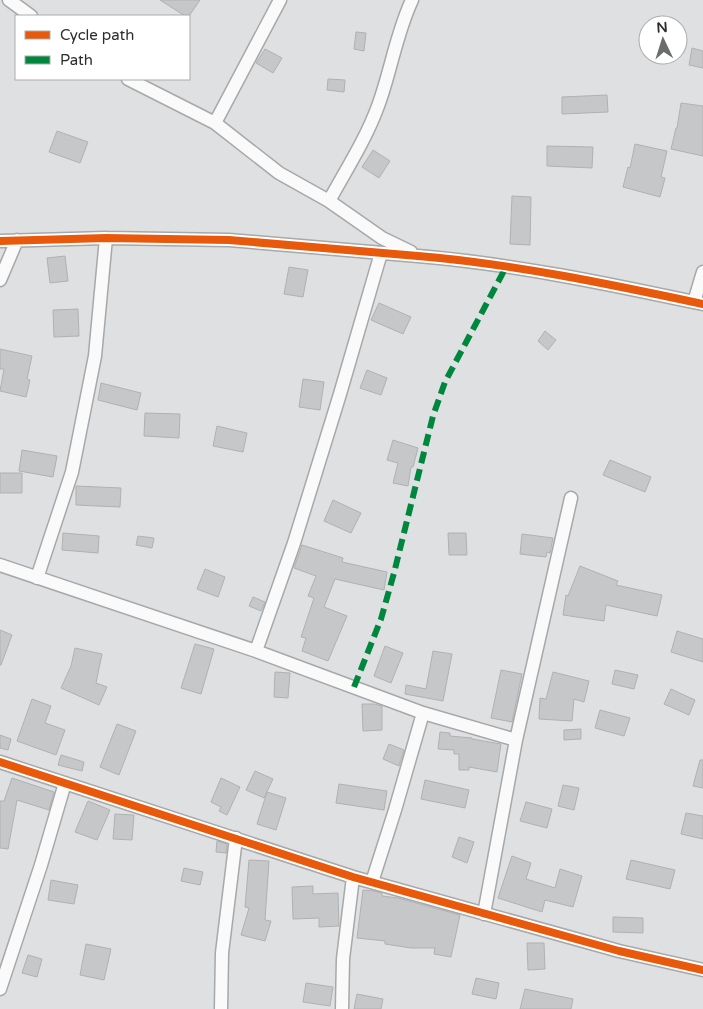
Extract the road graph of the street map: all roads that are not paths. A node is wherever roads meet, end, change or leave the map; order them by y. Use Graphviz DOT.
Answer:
graph roads {
  1 [pos="9,0"];
  2 [pos="280,0"];
  3 [pos="412,0"];
  4 [pos="26,8"];
  5 [pos="130,80"];
  6 [pos="215,123"];
  7 [pos="329,201"];
  8 [pos="106,238"];
  9 [pos="0,240"];
  10 [pos="17,240"];
  11 [pos="380,253"];
  12 [pos="418,256"];
  13 [pos="703,272"];
  14 [pos="0,280"];
  15 [pos="699,303"];
  16 [pos="571,498"];
  17 [pos="0,566"];
  18 [pos="38,578"];
  19 [pos="256,650"];
  20 [pos="423,713"];
  21 [pos="516,740"];
  22 [pos="0,762"];
  23 [pos="65,783"];
  24 [pos="236,838"];
  25 [pos="353,877"];
  26 [pos="372,882"];
  27 [pos="484,914"];
  28 [pos="703,970"];
  29 [pos="0,989"];
  30 [pos="222,1009"];
  31 [pos="342,1009"];
  1 -- 4 [label="street"];
  2 -- 6 [label="street"];
  3 -- 7 [label="street"];
  5 -- 6 [label="street"];
  6 -- 7 [label="street"];
  7 -- 12 [label="street"];
  8 -- 10 [label="street"];
  8 -- 11 [label="street"];
  8 -- 18 [label="street"];
  9 -- 10 [label="street"];
  10 -- 14 [label="street"];
  11 -- 12 [label="street"];
  11 -- 19 [label="street"];
  12 -- 15 [label="street"];
  13 -- 15 [label="street"];
  16 -- 21 [label="street"];
  17 -- 18 [label="street"];
  18 -- 19 [label="street"];
  19 -- 20 [label="street"];
  20 -- 21 [label="street"];
  20 -- 26 [label="street"];
  21 -- 27 [label="street"];
  22 -- 23 [label="street"];
  23 -- 24 [label="street"];
  23 -- 29 [label="street"];
  24 -- 25 [label="street"];
  24 -- 30 [label="street"];
  25 -- 26 [label="street"];
  25 -- 31 [label="street"];
  26 -- 27 [label="street"];
  27 -- 28 [label="street"];
}
